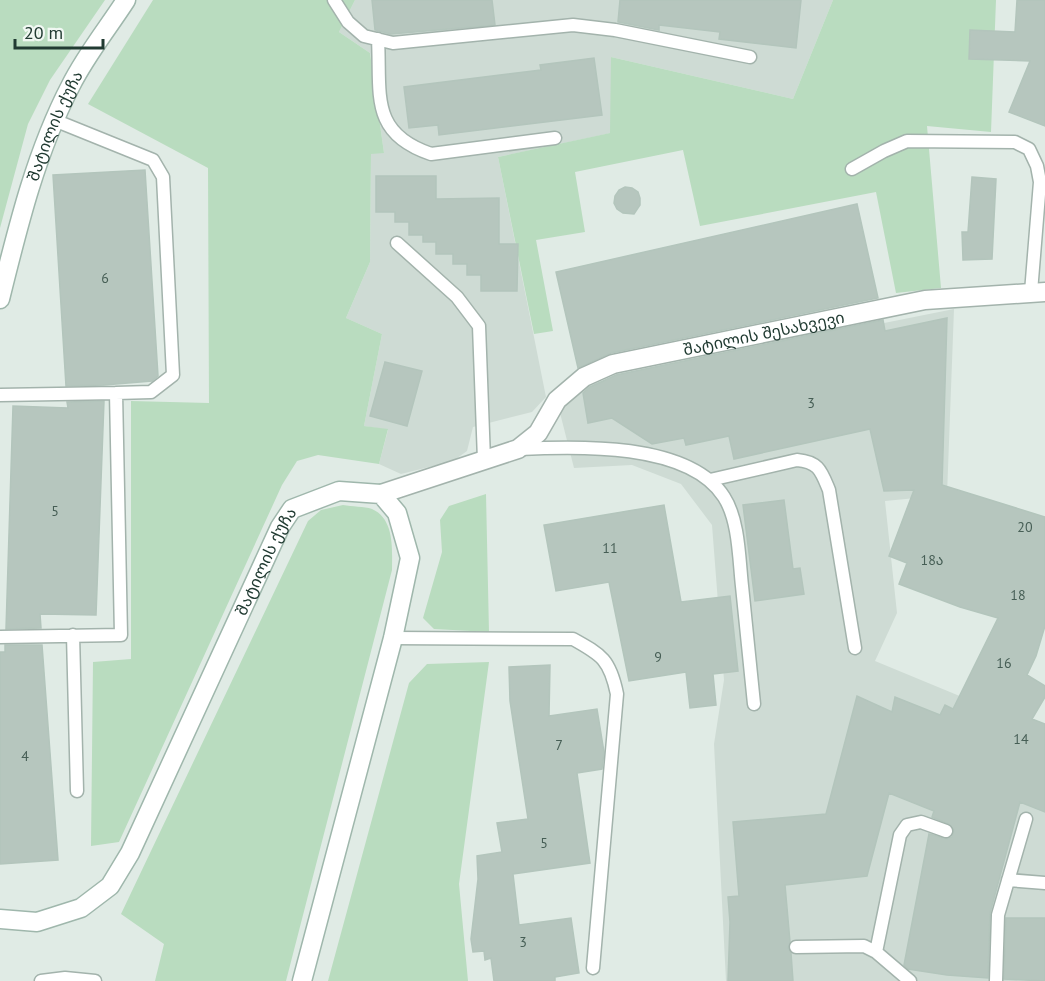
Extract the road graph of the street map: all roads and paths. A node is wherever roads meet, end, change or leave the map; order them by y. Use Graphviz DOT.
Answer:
graph roads {
  1 [pos="126,0"];
  2 [pos="334,0"];
  3 [pos="378,39"];
  4 [pos="750,57"];
  5 [pos="54,120"];
  6 [pos="555,138"];
  7 [pos="852,169"];
  8 [pos="397,243"];
  9 [pos="1038,292"];
  10 [pos="0,299"];
  11 [pos="116,393"];
  12 [pos="0,395"];
  13 [pos="518,449"];
  14 [pos="484,460"];
  15 [pos="710,480"];
  16 [pos="381,494"];
  17 [pos="73,635"];
  18 [pos="0,637"];
  19 [pos="393,638"];
  20 [pos="855,648"];
  21 [pos="754,704"];
  22 [pos="77,791"];
  23 [pos="1026,819"];
  24 [pos="946,831"];
  25 [pos="1008,880"];
  26 [pos="1045,883"];
  27 [pos="0,918"];
  28 [pos="796,947"];
  29 [pos="876,952"];
  30 [pos="593,968"];
  31 [pos="41,981"];
  32 [pos="94,981"];
  33 [pos="302,981"];
  34 [pos="910,981"];
  35 [pos="996,981"];
  1 -- 5 [label="street, შატილის ქუჩა"];
  2 -- 3 [label="lane"];
  3 -- 4 [label="lane"];
  3 -- 6 [label="lane"];
  5 -- 10 [label="street, შატილის ქუჩა"];
  5 -- 11 [label="lane"];
  7 -- 9 [label="lane"];
  8 -- 14 [label="lane"];
  9 -- 13 [label="street, შატილის შესახვევი"];
  11 -- 12 [label="lane"];
  11 -- 17 [label="lane"];
  13 -- 14 [label="street, შატილის შესახვევი"];
  13 -- 15 [label="lane, შატილის შესახვევი"];
  14 -- 16 [label="street, შატილის შესახვევი"];
  15 -- 20 [label="lane"];
  15 -- 21 [label="lane, შატილის შესახვევი"];
  16 -- 19 [label="street"];
  16 -- 27 [label="street, შატილის ქუჩა"];
  17 -- 18 [label="lane"];
  17 -- 22 [label="lane"];
  19 -- 30 [label="lane"];
  19 -- 33 [label="street"];
  23 -- 25 [label="lane"];
  24 -- 29 [label="lane"];
  25 -- 26 [label="lane"];
  25 -- 35 [label="lane"];
  28 -- 29 [label="lane"];
  29 -- 34 [label="lane"];
  31 -- 32 [label="lane"];
}
